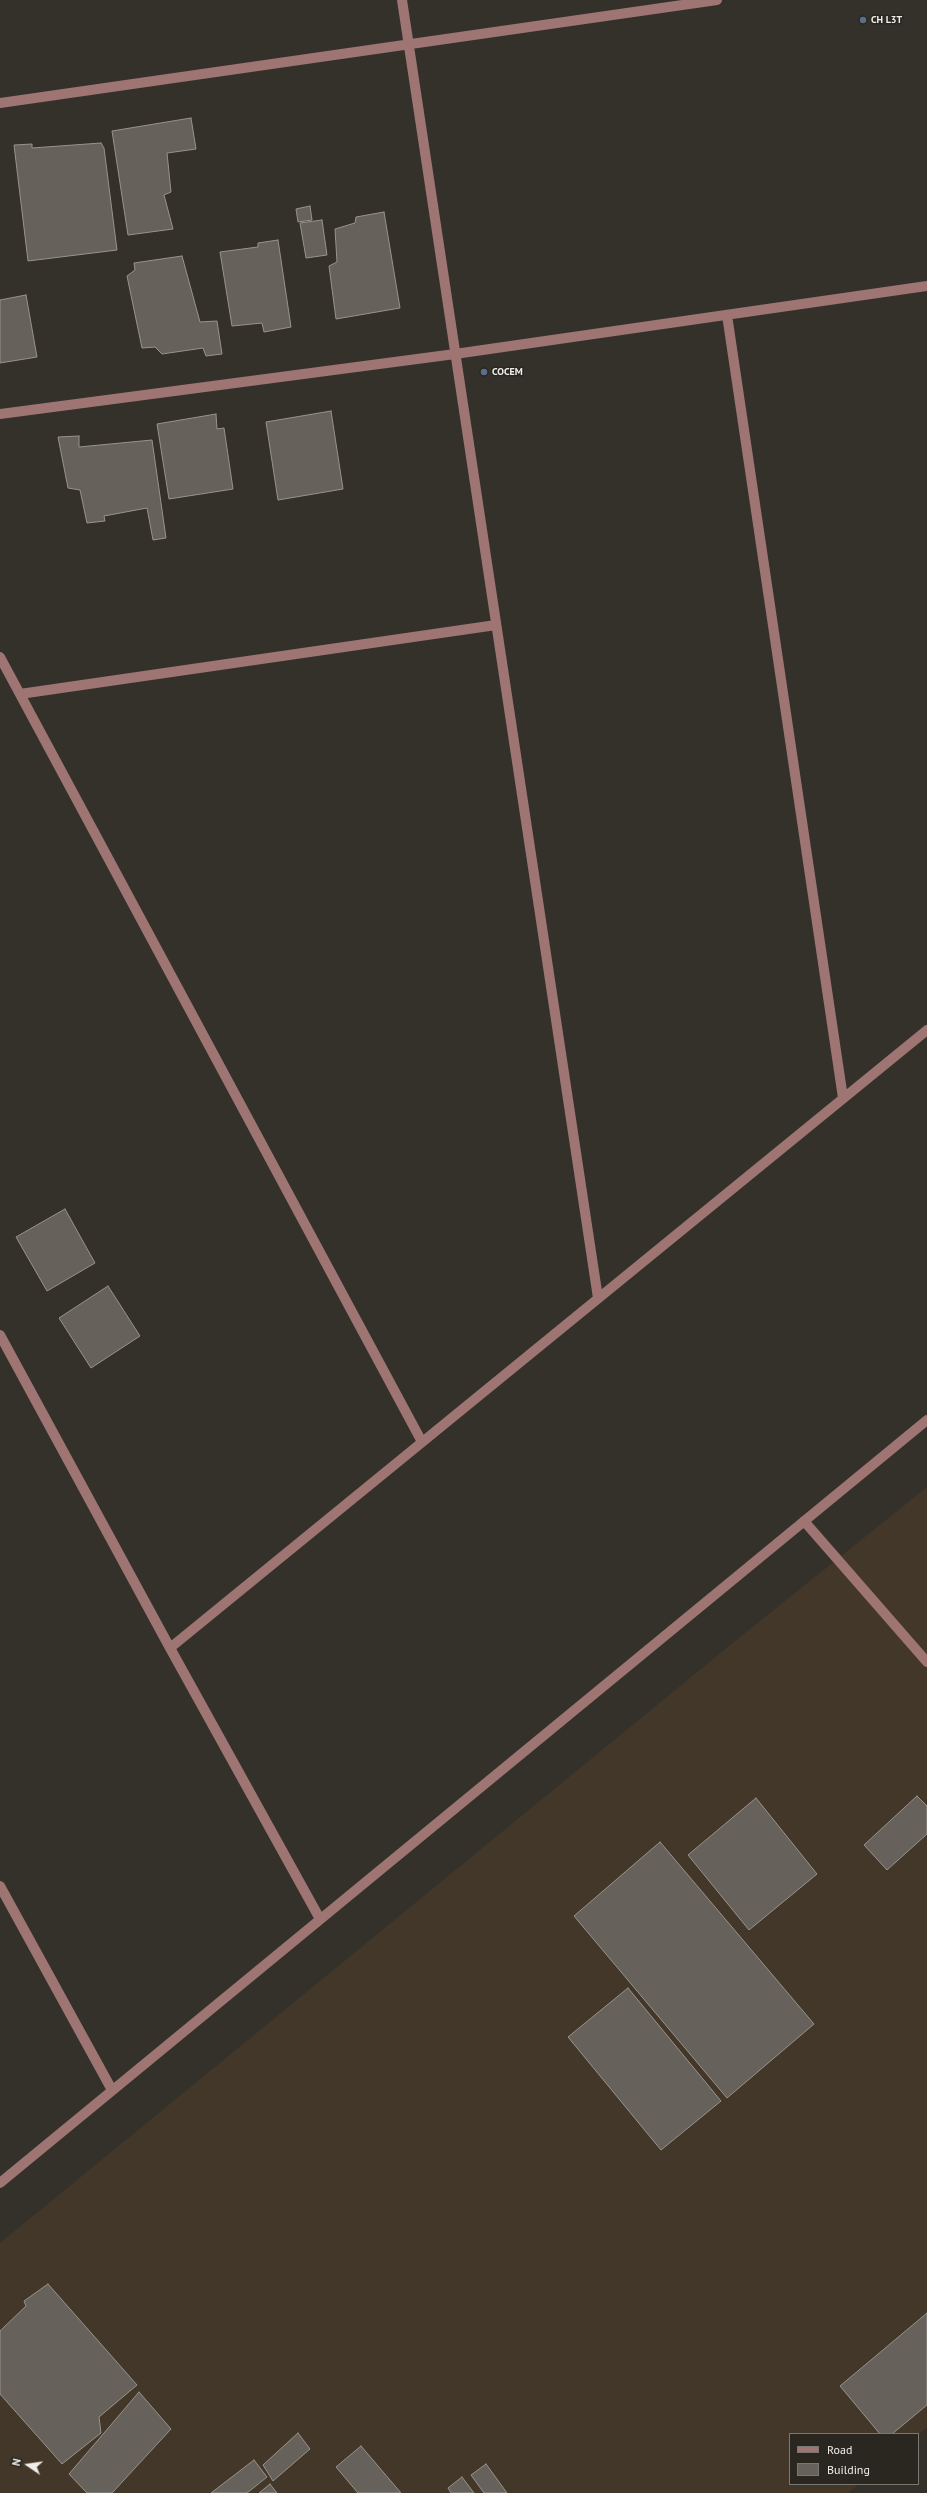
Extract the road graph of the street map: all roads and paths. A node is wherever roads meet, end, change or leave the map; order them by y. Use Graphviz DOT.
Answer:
graph roads {
  1 [pos="402,0"];
  2 [pos="716,0"];
  3 [pos="408,44"];
  4 [pos="0,103"];
  5 [pos="927,286"];
  6 [pos="727,315"];
  7 [pos="456,354"];
  8 [pos="0,414"];
  9 [pos="496,625"];
  10 [pos="0,657"];
  11 [pos="20,694"];
  12 [pos="927,1030"];
  13 [pos="843,1098"];
  14 [pos="598,1298"];
  15 [pos="0,1335"];
  16 [pos="927,1420"];
  17 [pos="422,1442"];
  18 [pos="804,1521"];
  19 [pos="170,1648"];
  20 [pos="927,1662"];
  21 [pos="0,1886"];
  22 [pos="320,1919"];
  23 [pos="112,2090"];
  24 [pos="0,2183"];
  1 -- 3 [label="street"];
  2 -- 3 [label="street"];
  3 -- 4 [label="street"];
  3 -- 7 [label="street"];
  5 -- 6 [label="street"];
  6 -- 7 [label="street"];
  6 -- 13 [label="street"];
  7 -- 8 [label="street"];
  7 -- 9 [label="street"];
  9 -- 11 [label="street"];
  9 -- 14 [label="street"];
  10 -- 11 [label="street"];
  11 -- 17 [label="street"];
  12 -- 13 [label="street"];
  13 -- 14 [label="street"];
  14 -- 17 [label="street"];
  15 -- 19 [label="street"];
  16 -- 18 [label="street"];
  17 -- 19 [label="street"];
  18 -- 20 [label="street"];
  18 -- 22 [label="street"];
  19 -- 22 [label="street"];
  21 -- 23 [label="street"];
  22 -- 23 [label="street"];
  23 -- 24 [label="street"];
}
